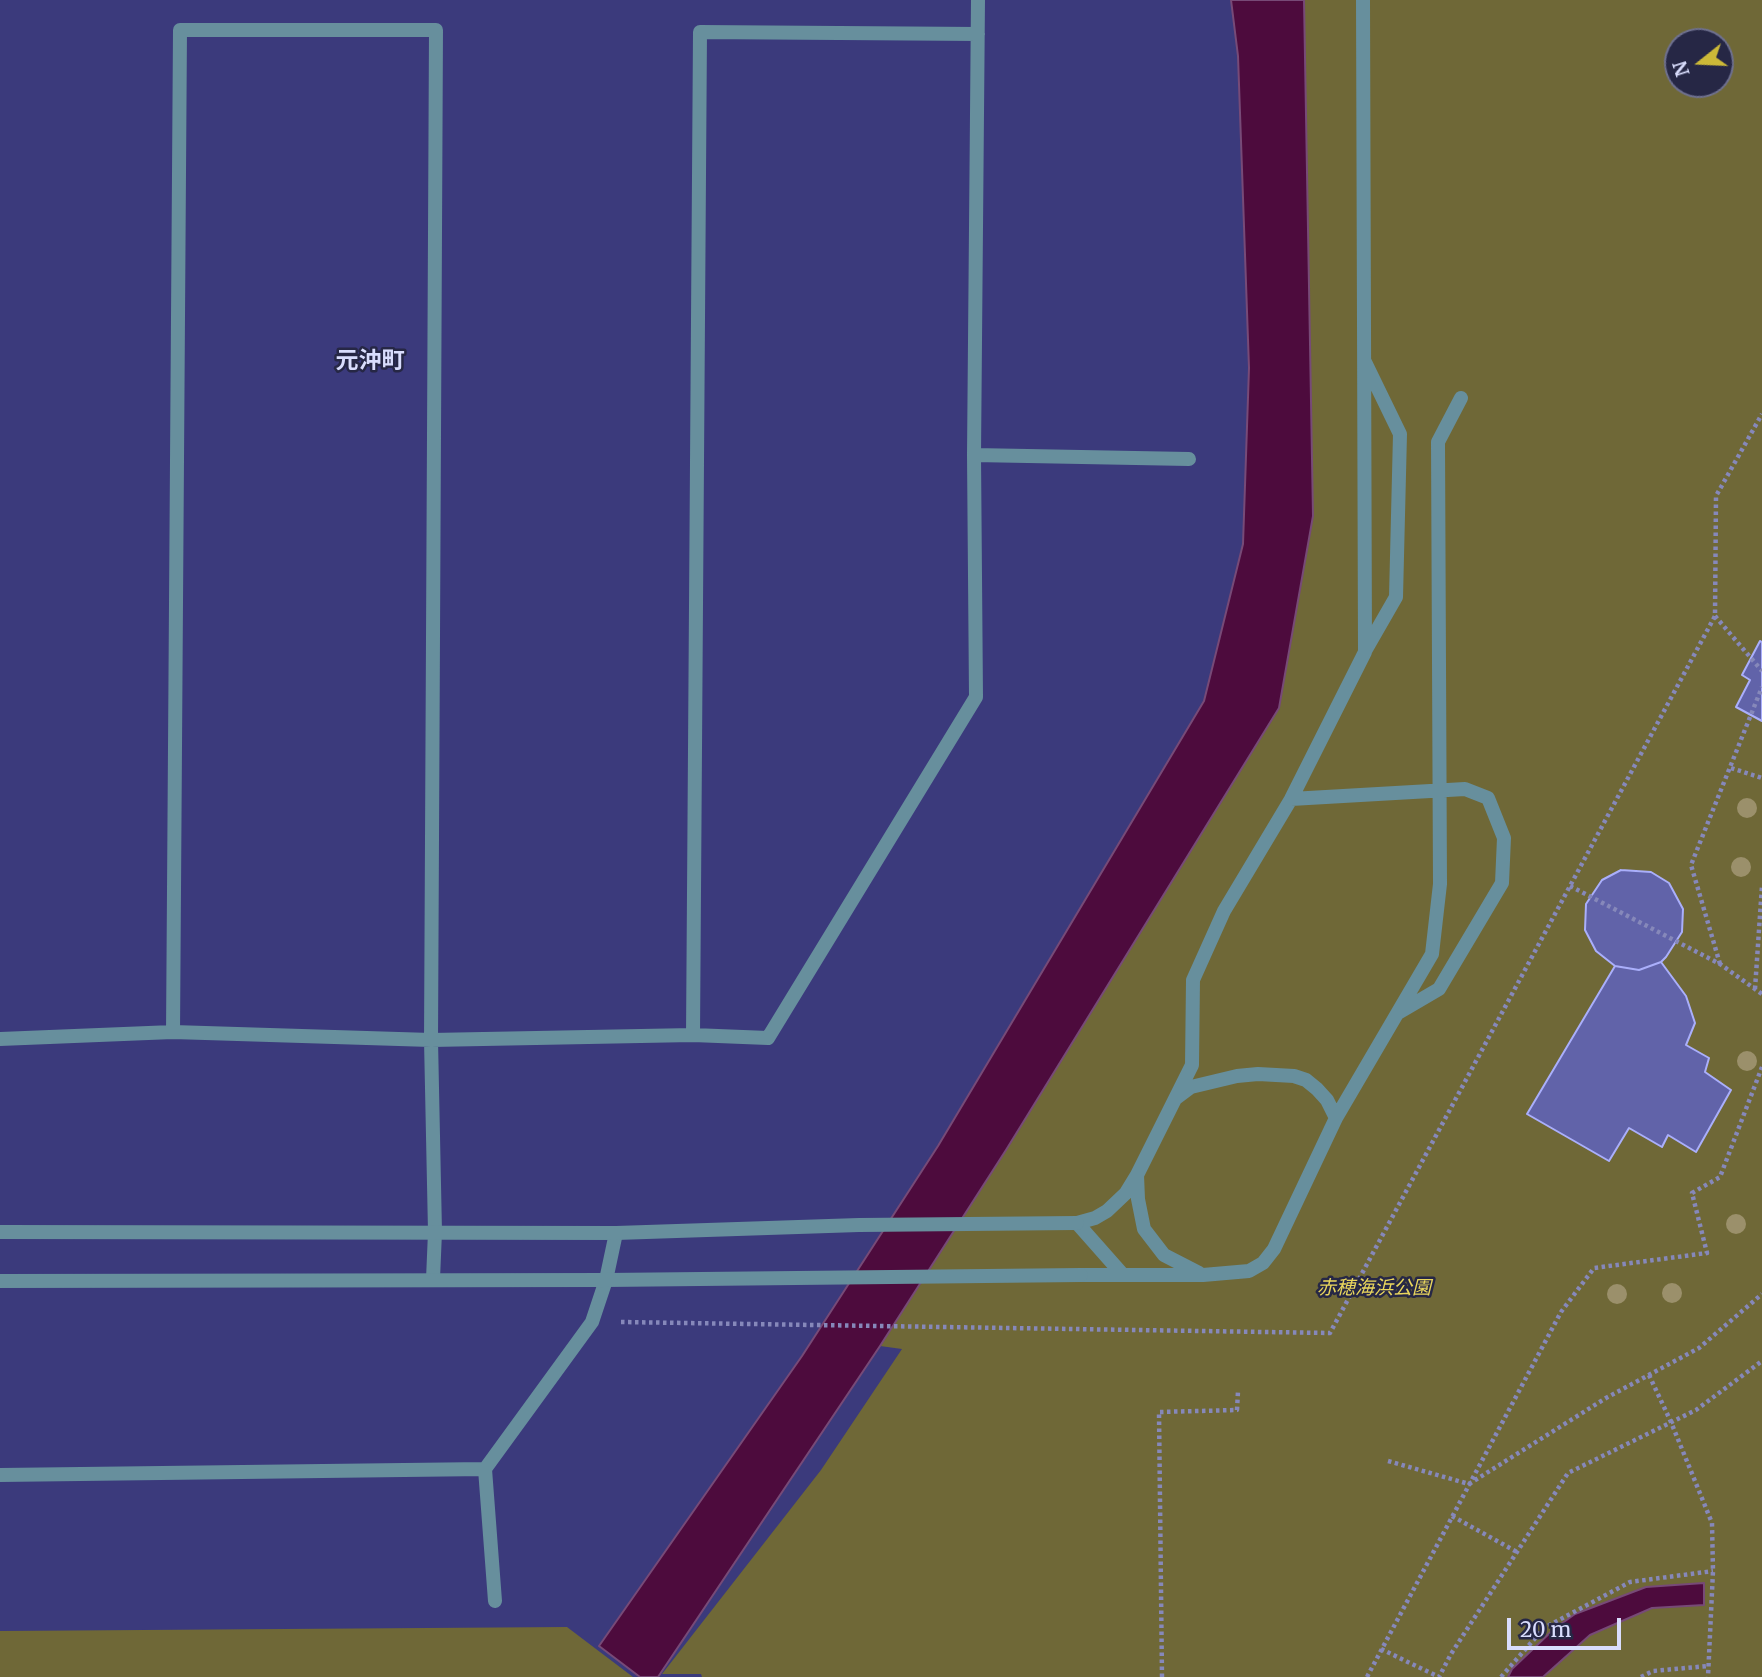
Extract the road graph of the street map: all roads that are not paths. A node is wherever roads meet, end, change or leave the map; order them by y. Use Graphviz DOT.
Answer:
graph roads {
  1 [pos="978,0"];
  2 [pos="1363,0"];
  3 [pos="978,34"];
  4 [pos="1362,358"];
  5 [pos="1461,398"];
  6 [pos="974,455"];
  7 [pos="1189,458"];
  8 [pos="1365,652"];
  9 [pos="1438,790"];
  10 [pos="1291,799"];
  11 [pos="1394,1015"];
  12 [pos="173,1032"];
  13 [pos="693,1035"];
  14 [pos="0,1039"];
  15 [pos="431,1040"];
  16 [pos="1175,1099"];
  17 [pos="1336,1118"];
  18 [pos="1137,1175"];
  19 [pos="1077,1223"];
  20 [pos="435,1232"];
  21 [pos="0,1233"];
  22 [pos="616,1233"];
  23 [pos="1124,1275"];
  24 [pos="1203,1275"];
  25 [pos="433,1279"];
  26 [pos="606,1280"];
  27 [pos="0,1281"];
  28 [pos="485,1469"];
  29 [pos="0,1475"];
  30 [pos="495,1601"];
  1 -- 3 [label="street"];
  2 -- 4 [label="street"];
  3 -- 6 [label="street"];
  3 -- 13 [label="street"];
  4 -- 8 [label="street"];
  4 -- 8 [label="street"];
  5 -- 9 [label="street"];
  6 -- 7 [label="street"];
  6 -- 13 [label="street"];
  8 -- 10 [label="street"];
  9 -- 10 [label="street"];
  9 -- 11 [label="street"];
  9 -- 11 [label="street"];
  10 -- 16 [label="street"];
  11 -- 17 [label="street"];
  12 -- 14 [label="street"];
  12 -- 15 [label="street"];
  12 -- 15 [label="street"];
  13 -- 15 [label="street"];
  15 -- 20 [label="street"];
  16 -- 17 [label="street"];
  16 -- 18 [label="street"];
  17 -- 24 [label="street"];
  18 -- 19 [label="street"];
  18 -- 24 [label="street"];
  19 -- 22 [label="street"];
  19 -- 23 [label="street"];
  20 -- 21 [label="street"];
  20 -- 22 [label="street"];
  20 -- 25 [label="street"];
  22 -- 26 [label="street"];
  23 -- 24 [label="street"];
  23 -- 26 [label="street"];
  25 -- 26 [label="street"];
  25 -- 27 [label="street"];
  26 -- 28 [label="street"];
  28 -- 29 [label="street"];
  28 -- 30 [label="street"];
}
